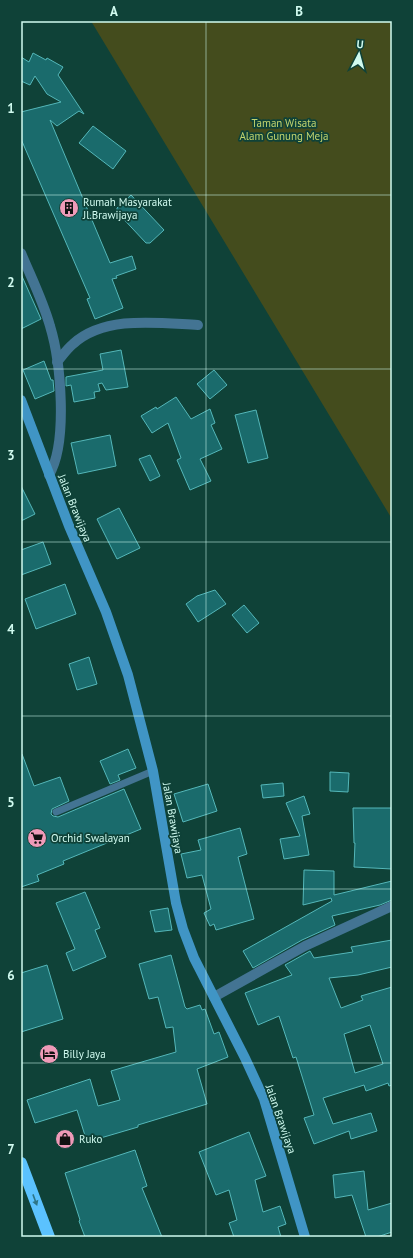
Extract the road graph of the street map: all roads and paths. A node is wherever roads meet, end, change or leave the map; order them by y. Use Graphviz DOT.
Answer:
graph roads {
  1 [pos="21,252"];
  2 [pos="198,325"];
  3 [pos="57,362"];
  4 [pos="21,400"];
  5 [pos="49,476"];
  6 [pos="153,771"];
  7 [pos="56,812"];
  8 [pos="392,906"];
  9 [pos="214,997"];
  10 [pos="21,1163"];
  11 [pos="49,1237"];
  12 [pos="305,1237"];
  1 -- 3 [label="street"];
  2 -- 3 [label="street"];
  3 -- 5 [label="street"];
  4 -- 5 [label="street, Jalan Brawijaya"];
  5 -- 6 [label="street, Jalan Brawijaya"];
  6 -- 7 [label="lane"];
  6 -- 9 [label="street, Jalan Brawijaya"];
  8 -- 9 [label="street"];
  9 -- 12 [label="street, Jalan Brawijaya"];
  10 -- 11 [label="highway, one-way"];
}
